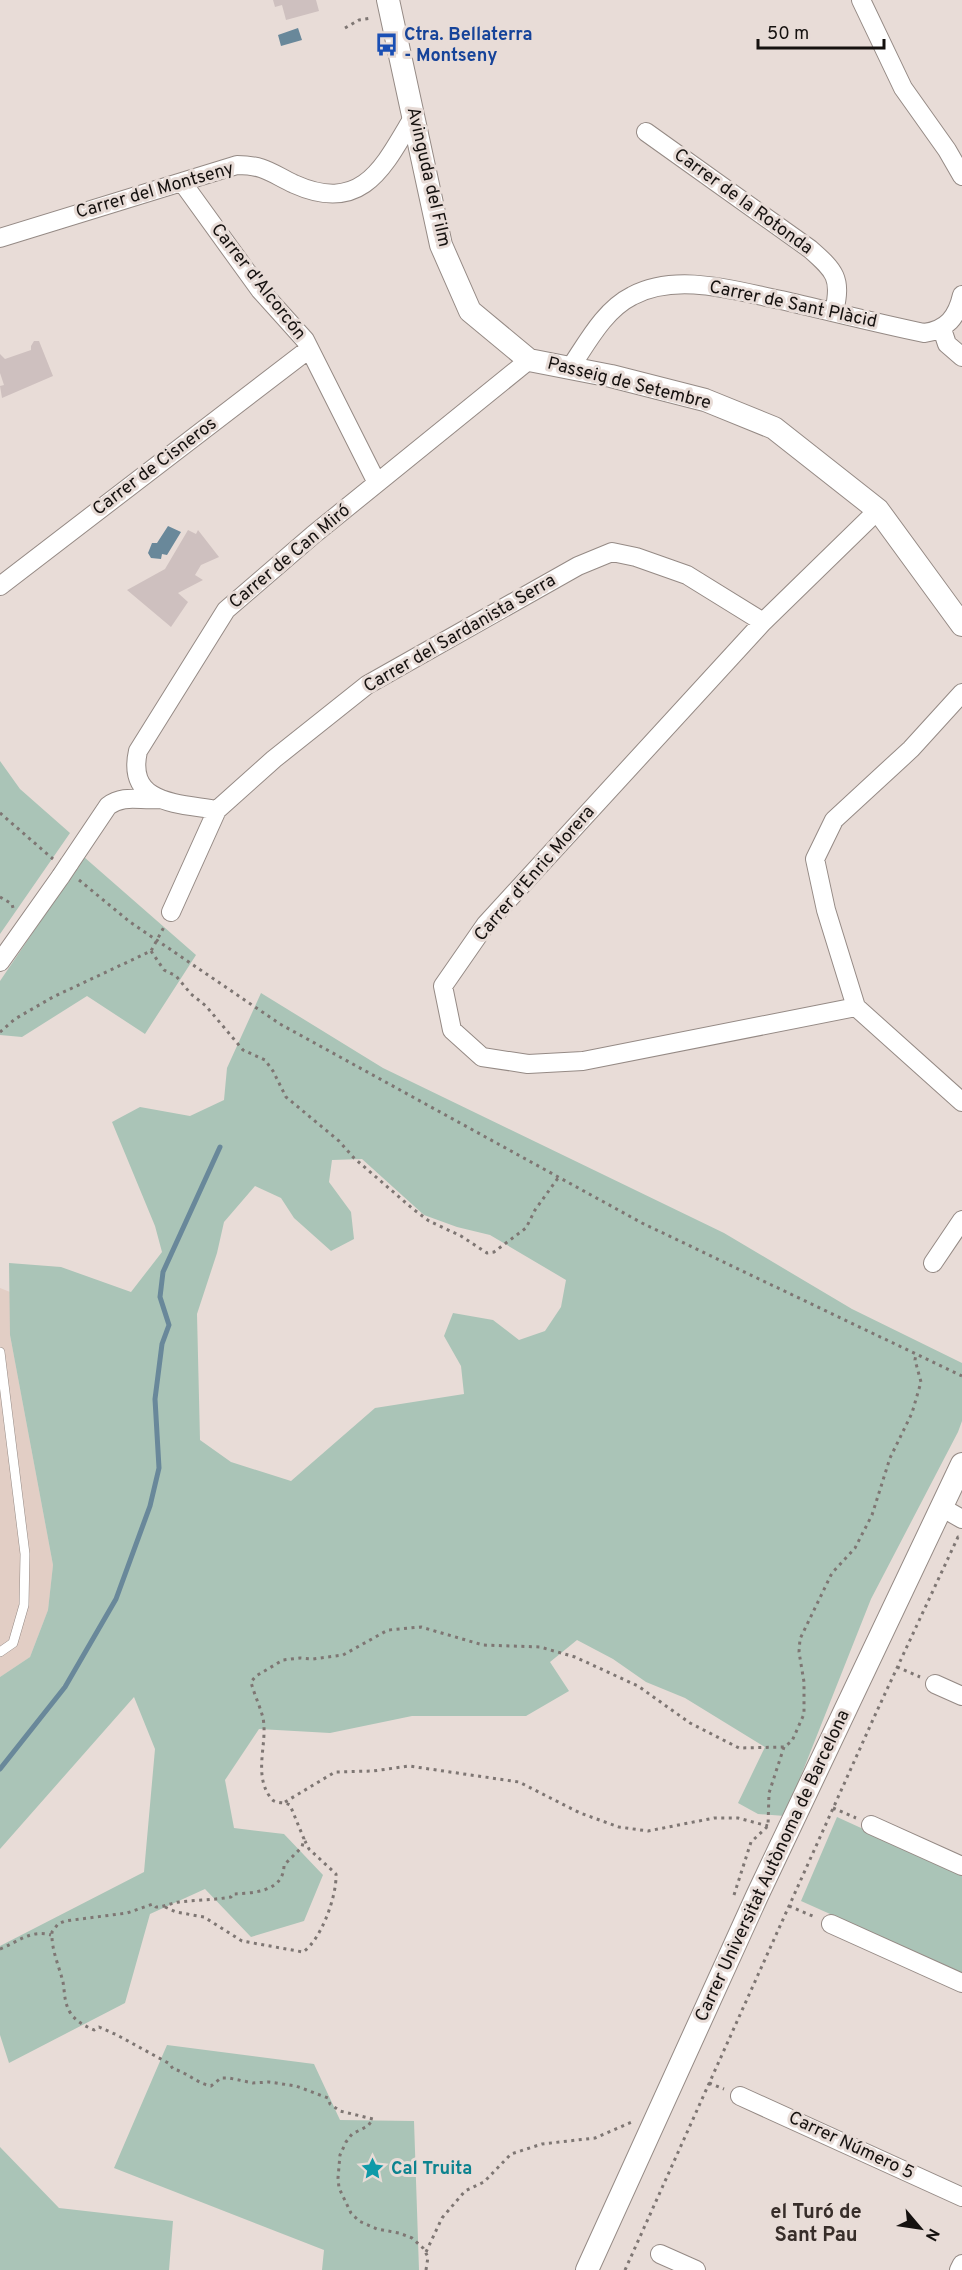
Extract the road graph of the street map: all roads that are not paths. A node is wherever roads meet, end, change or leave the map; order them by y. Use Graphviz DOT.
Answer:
graph roads {
  1 [pos="861,0"];
  2 [pos="390,8"];
  3 [pos="414,116"];
  4 [pos="646,132"];
  5 [pos="962,176"];
  6 [pos="182,182"];
  7 [pos="0,238"];
  8 [pos="962,295"];
  9 [pos="834,312"];
  10 [pos="942,329"];
  11 [pos="309,349"];
  12 [pos="962,357"];
  13 [pos="529,360"];
  14 [pos="570,368"];
  15 [pos="377,483"];
  16 [pos="878,510"];
  17 [pos="0,586"];
  18 [pos="763,622"];
  19 [pos="962,625"];
  20 [pos="962,693"];
  21 [pos="161,799"];
  22 [pos="217,810"];
  23 [pos="171,912"];
  24 [pos="0,962"];
  25 [pos="856,1007"];
  26 [pos="962,1102"];
  27 [pos="962,1220"];
  28 [pos="933,1263"];
  29 [pos="0,1352"];
  30 [pos="1,1373"];
  31 [pos="962,1464"];
  32 [pos="941,1507"];
  33 [pos="960,1528"];
  34 [pos="0,1652"];
  35 [pos="935,1683"];
  36 [pos="962,1696"];
  37 [pos="871,1825"];
  38 [pos="962,1866"];
  39 [pos="831,1924"];
  40 [pos="962,1983"];
  41 [pos="740,2096"];
  42 [pos="962,2197"];
  43 [pos="660,2254"];
  44 [pos="962,2264"];
  45 [pos="587,2270"];
  46 [pos="696,2270"];
  47 [pos="959,2270"];
  1 -- 5 [label="street"];
  2 -- 3 [label="street, Avinguda del Film"];
  3 -- 6 [label="street, Carrer del Montseny"];
  3 -- 13 [label="street, Avinguda del Film"];
  4 -- 9 [label="street, Carrer de la Rotonda"];
  6 -- 7 [label="street, Carrer del Montseny"];
  6 -- 11 [label="street, Carrer d'Alcorcón"];
  8 -- 10 [label="street"];
  9 -- 10 [label="street, Carrer de Sant Plàcid"];
  9 -- 14 [label="street, Carrer de Sant Plàcid"];
  10 -- 12 [label="street"];
  11 -- 15 [label="street, Carrer d'Alcorcón"];
  11 -- 17 [label="street, Carrer de Cisneros"];
  13 -- 14 [label="street, Passeig de Setembre"];
  13 -- 15 [label="street, Carrer de Can Miró"];
  14 -- 16 [label="street, Passeig de Setembre"];
  15 -- 21 [label="street, Carrer de Can Miró"];
  16 -- 18 [label="street, Carrer d'Enric Morera"];
  16 -- 19 [label="street, Passeig de Setembre"];
  18 -- 22 [label="street, Carrer del Sardanista Serra"];
  18 -- 25 [label="street, Carrer d'Enric Morera"];
  20 -- 25 [label="street"];
  21 -- 22 [label="street, Carrer de Can Miró"];
  21 -- 24 [label="street, Carrer de Can Miró"];
  22 -- 23 [label="street, Carrer del Sardanista Serra"];
  25 -- 26 [label="street"];
  27 -- 28 [label="street"];
  29 -- 30 [label="lane"];
  30 -- 34 [label="lane"];
  31 -- 32 [label="street, Carrer Universitat Autònoma de Barcelona"];
  32 -- 33 [label="street"];
  32 -- 45 [label="street, Carrer Universitat Autònoma de Barcelona"];
  35 -- 36 [label="street"];
  37 -- 38 [label="street"];
  39 -- 40 [label="street"];
  41 -- 42 [label="street, Carrer Número 5"];
  43 -- 46 [label="street"];
  44 -- 47 [label="street"];
}
